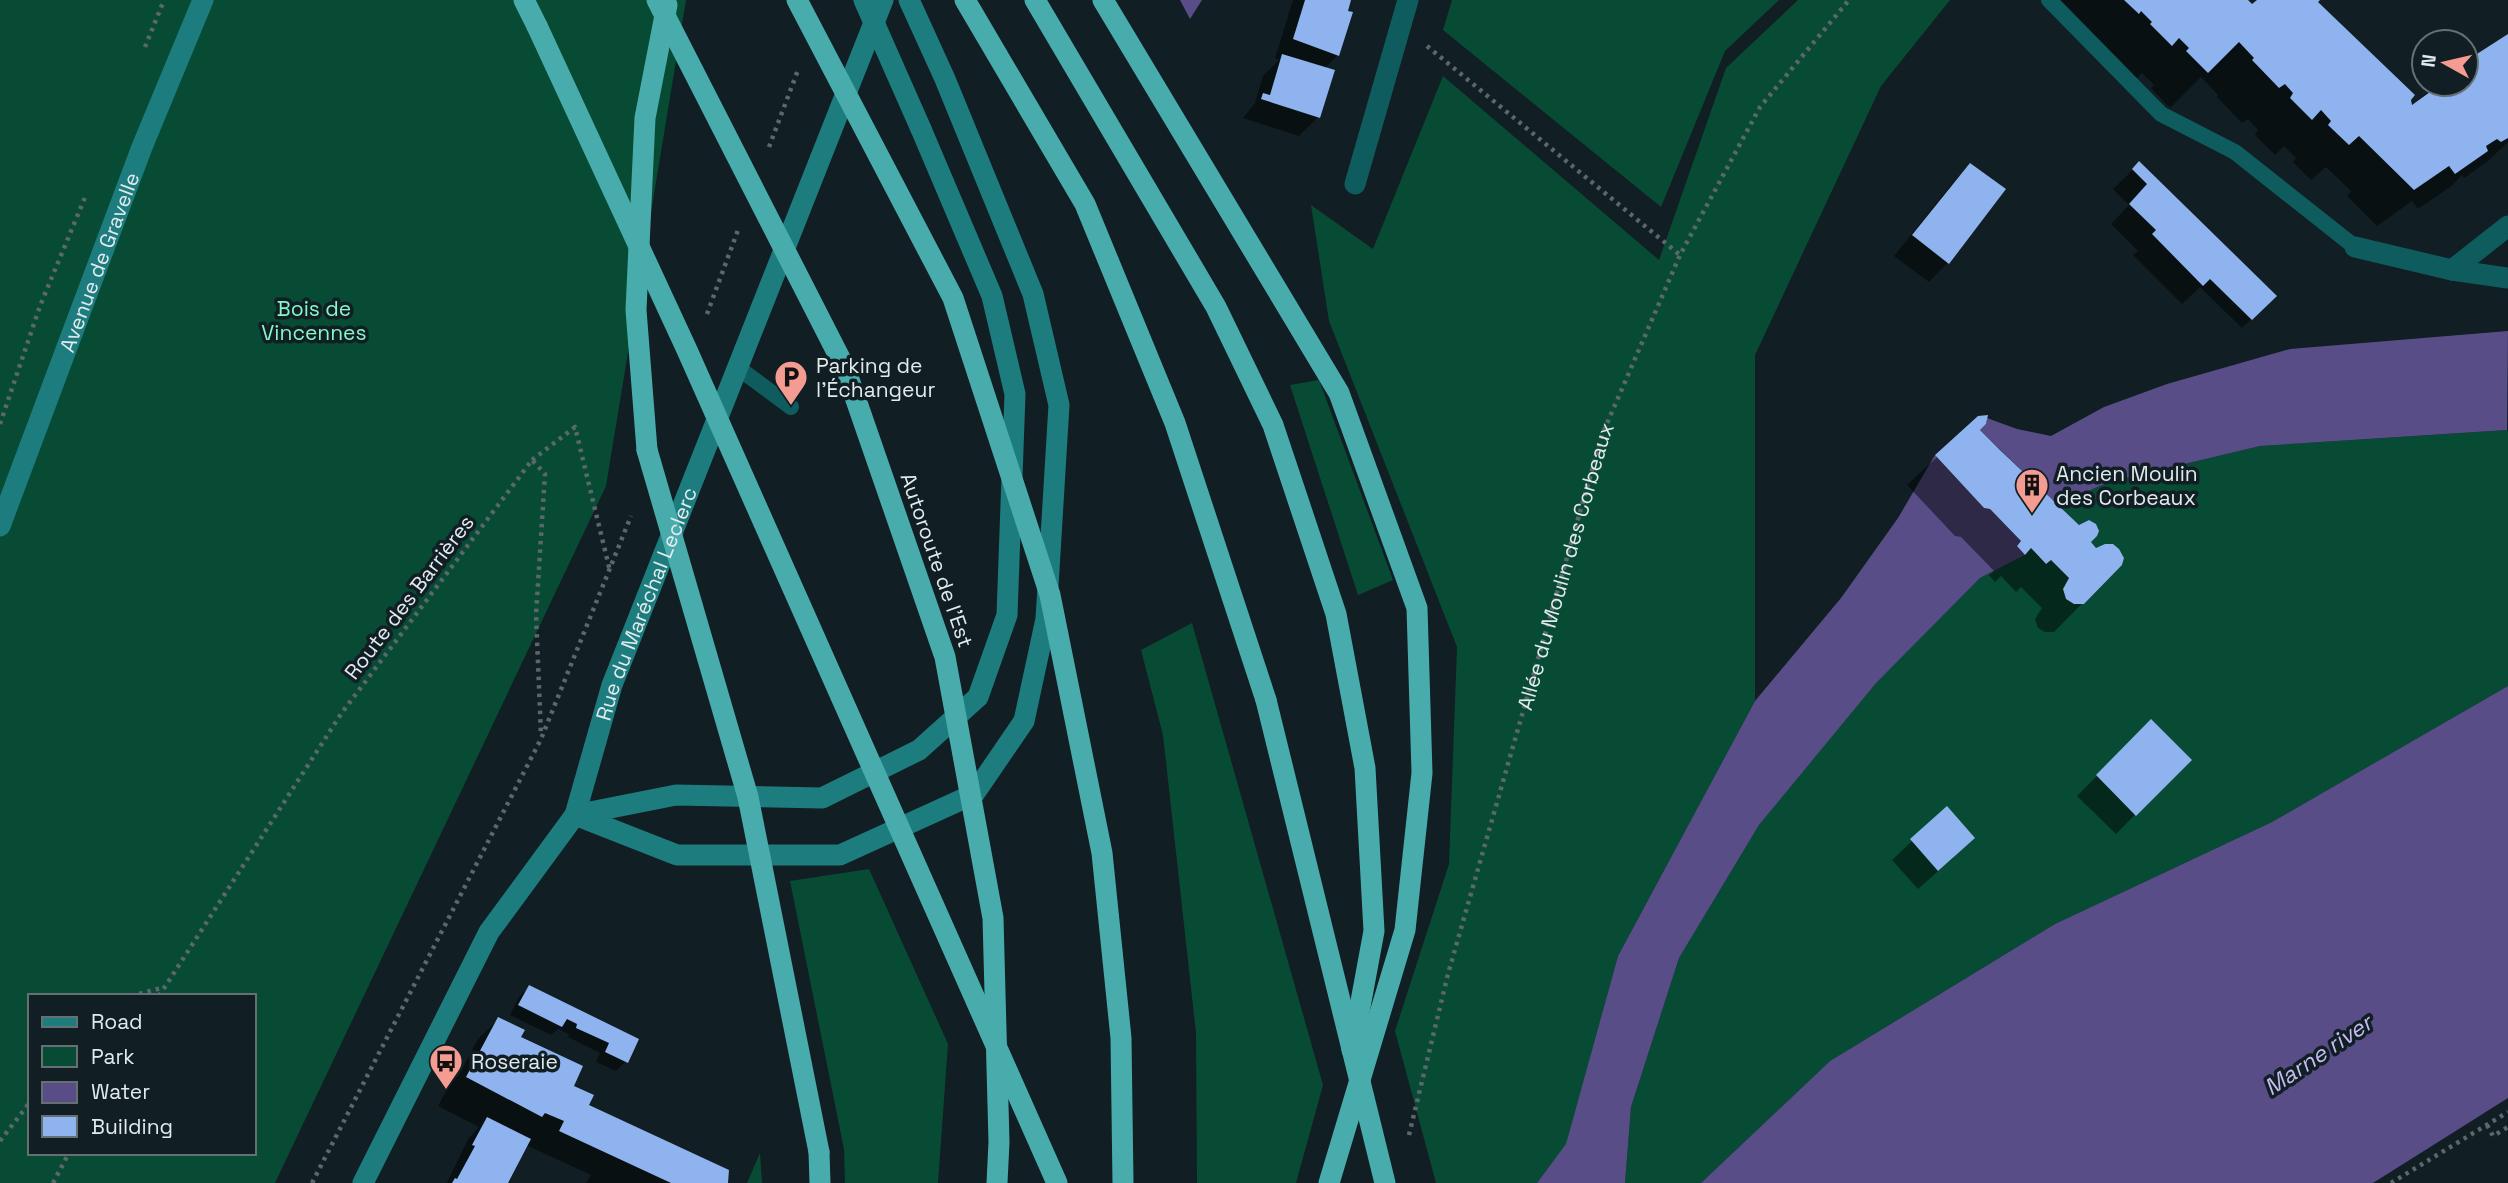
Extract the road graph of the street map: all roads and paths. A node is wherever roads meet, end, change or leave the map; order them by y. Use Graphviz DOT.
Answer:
graph roads {
  1 [pos="203,0"];
  2 [pos="524,0"];
  3 [pos="657,0"];
  4 [pos="668,0"];
  5 [pos="797,0"];
  6 [pos="864,0"];
  7 [pos="883,0"];
  8 [pos="909,0"];
  9 [pos="965,0"];
  10 [pos="1035,0"];
  11 [pos="1103,0"];
  12 [pos="1408,0"];
  13 [pos="1849,0"];
  14 [pos="2049,0"];
  15 [pos="1401,24"];
  16 [pos="800,65"];
  17 [pos="766,156"];
  18 [pos="1355,184"];
  19 [pos="741,221"];
  20 [pos="2508,226"];
  21 [pos="2354,247"];
  22 [pos="1680,255"];
  23 [pos="2452,270"];
  24 [pos="2508,278"];
  25 [pos="702,325"];
  26 [pos="737,367"];
  27 [pos="791,407"];
  28 [pos="532,460"];
  29 [pos="635,507"];
  30 [pos="0,526"];
  31 [pos="610,572"];
  32 [pos="541,739"];
  33 [pos="575,815"];
  34 [pos="166,987"];
  35 [pos="139,994"];
  36 [pos="161,994"];
  37 [pos="28,1105"];
  38 [pos="2508,1112"];
  39 [pos="2487,1125"];
  40 [pos="2508,1127"];
  41 [pos="0,1140"];
  42 [pos="1406,1144"];
  43 [pos="68,1155"];
  44 [pos="53,1183"];
  45 [pos="312,1183"];
  46 [pos="363,1183"];
  47 [pos="820,1183"];
  48 [pos="997,1183"];
  49 [pos="1057,1183"];
  50 [pos="1123,1183"];
  51 [pos="1328,1183"];
  52 [pos="1385,1183"];
  53 [pos="2390,1183"];
  1 -- 30 [label="street, Avenue de Gravelle"];
  2 -- 49 [label="highway, bridge"];
  3 -- 48 [label="highway, Autoroute de l’Est, bridge"];
  4 -- 47 [label="highway, bridge"];
  5 -- 50 [label="highway, bridge"];
  6 -- 33 [label="street, bridge"];
  7 -- 26 [label="street, Rue du Maréchal Leclerc"];
  8 -- 33 [label="street"];
  9 -- 52 [label="highway, bridge"];
  10 -- 51 [label="highway"];
  11 -- 51 [label="highway"];
  12 -- 15 [label="street"];
  13 -- 22 [label="path, Allée du Moulin des Corbeaux"];
  14 -- 21 [label="lane"];
  15 -- 18 [label="street"];
  15 -- 22 [label="path"];
  16 -- 17 [label="path"];
  19 -- 25 [label="path"];
  20 -- 23 [label="street"];
  21 -- 23 [label="street"];
  22 -- 42 [label="path, Allée du Moulin des Corbeaux"];
  23 -- 24 [label="street"];
  26 -- 27 [label="lane"];
  26 -- 33 [label="street, Rue du Maréchal Leclerc"];
  28 -- 31 [label="path, Route des Barrières"];
  28 -- 32 [label="path"];
  28 -- 34 [label="path, Route des Barrières"];
  29 -- 31 [label="path"];
  31 -- 32 [label="path"];
  32 -- 45 [label="path"];
  33 -- 46 [label="street, Rue du Maréchal Leclerc"];
  34 -- 35 [label="path"];
  34 -- 36 [label="path, Route des Barrières"];
  37 -- 41 [label="path"];
  38 -- 39 [label="path"];
  39 -- 40 [label="path"];
  39 -- 53 [label="path"];
  43 -- 44 [label="path"];
}
